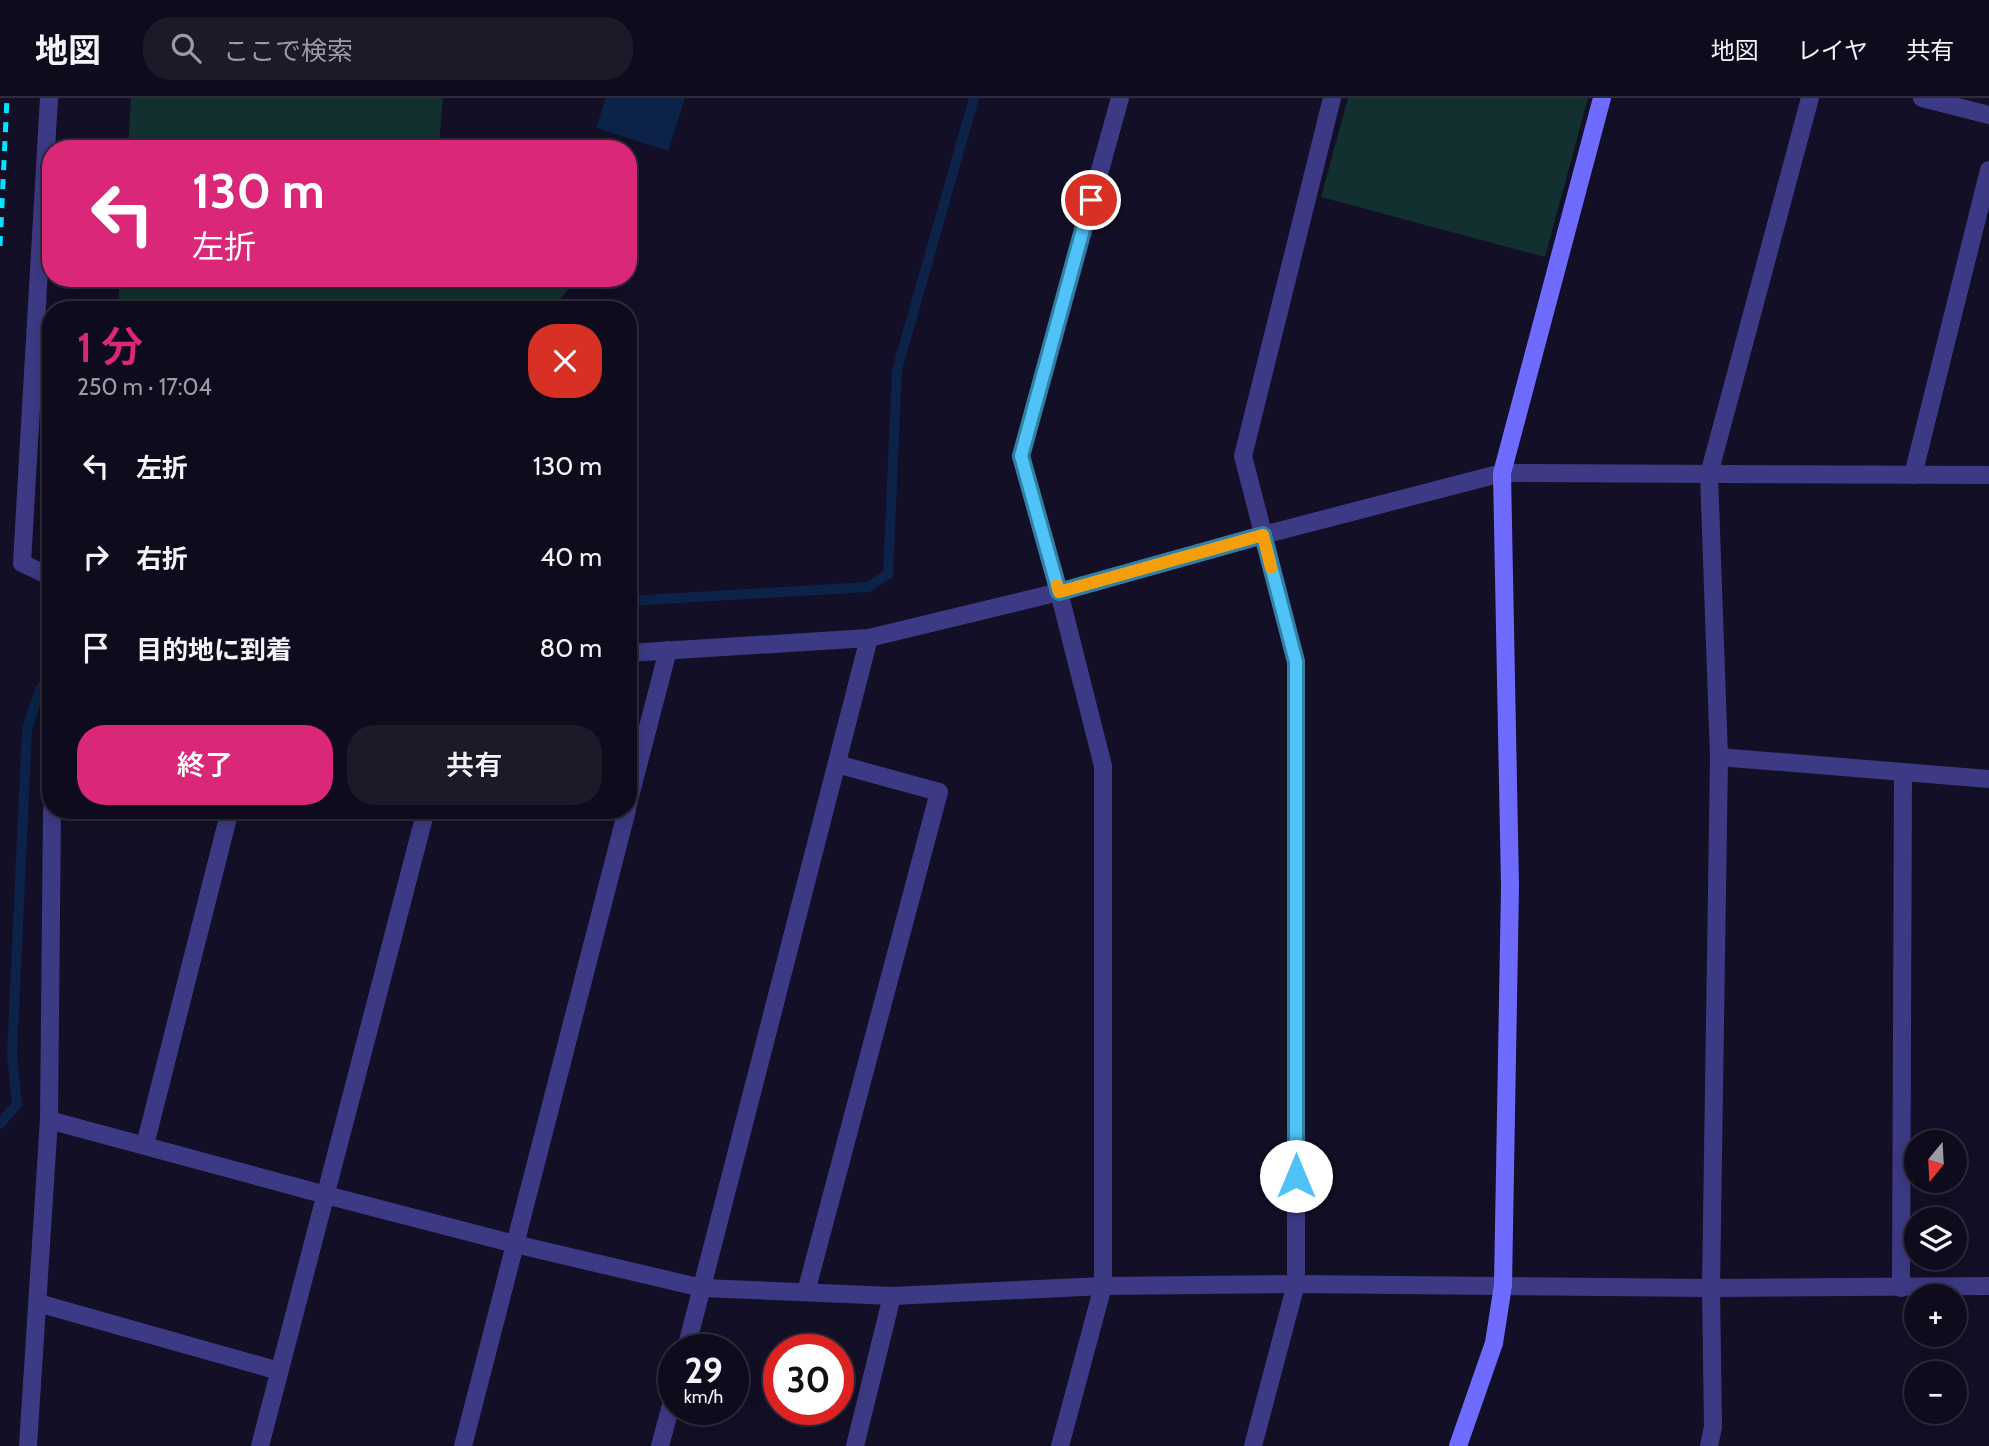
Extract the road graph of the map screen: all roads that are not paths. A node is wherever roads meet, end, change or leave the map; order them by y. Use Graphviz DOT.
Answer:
graph roads {
  1 [pos="49,98"];
  2 [pos="1120,98"];
  3 [pos="1332,98"];
  4 [pos="1602,98"];
  5 [pos="1810,98"];
  6 [pos="1922,98"];
  7 [pos="1989,115"];
  8 [pos="47,140"];
  9 [pos="1989,170"];
  10 [pos="42,219"];
  11 [pos="1502,473"];
  12 [pos="1709,474"];
  13 [pos="1913,475"];
  14 [pos="1989,475"];
  15 [pos="1263,535"];
  16 [pos="42,573"];
  17 [pos="1059,592"];
  18 [pos="869,638"];
  19 [pos="668,650"];
  20 [pos="637,652"];
  21 [pos="1719,757"];
  22 [pos="838,764"];
  23 [pos="637,769"];
  24 [pos="1903,772"];
  25 [pos="1989,779"];
  26 [pos="52,819"];
  27 [pos="228,819"];
  28 [pos="424,819"];
  29 [pos="625,819"];
  30 [pos="48,1120"];
  31 [pos="145,1145"];
  32 [pos="326,1195"];
  33 [pos="515,1244"];
  34 [pos="1296,1284"];
  35 [pos="1503,1285"];
  36 [pos="1102,1286"];
  37 [pos="1989,1286"];
  38 [pos="702,1288"];
  39 [pos="1711,1288"];
  40 [pos="1901,1288"];
  41 [pos="806,1292"];
  42 [pos="892,1296"];
  43 [pos="38,1303"];
  44 [pos="690,1334"];
  45 [pos="279,1371"];
  46 [pos="666,1425"];
  47 [pos="28,1446"];
  48 [pos="260,1446"];
  49 [pos="463,1446"];
  50 [pos="660,1446"];
  51 [pos="855,1446"];
  52 [pos="1060,1446"];
  53 [pos="1253,1446"];
  54 [pos="1458,1446"];
  55 [pos="1709,1446"];
  1 -- 8 [label="street"];
  2 -- 17 [label="street"];
  3 -- 15 [label="street"];
  4 -- 11 [label="street"];
  5 -- 12 [label="street"];
  6 -- 7 [label="street"];
  9 -- 13 [label="street"];
  10 -- 16 [label="street"];
  11 -- 12 [label="street"];
  11 -- 15 [label="street"];
  11 -- 35 [label="street"];
  12 -- 13 [label="street"];
  12 -- 21 [label="street"];
  13 -- 14 [label="street"];
  15 -- 17 [label="street"];
  15 -- 34 [label="street"];
  17 -- 18 [label="street"];
  17 -- 36 [label="street"];
  18 -- 19 [label="street"];
  18 -- 22 [label="street"];
  19 -- 20 [label="street"];
  19 -- 23 [label="street"];
  21 -- 24 [label="street"];
  21 -- 39 [label="street"];
  22 -- 38 [label="street"];
  22 -- 41 [label="street"];
  24 -- 25 [label="street"];
  24 -- 40 [label="street"];
  26 -- 30 [label="street"];
  27 -- 31 [label="street"];
  28 -- 32 [label="street"];
  29 -- 33 [label="street"];
  30 -- 31 [label="street"];
  30 -- 43 [label="street"];
  31 -- 32 [label="street"];
  32 -- 33 [label="street"];
  32 -- 45 [label="street"];
  33 -- 38 [label="street"];
  33 -- 49 [label="street"];
  34 -- 35 [label="street"];
  34 -- 36 [label="street"];
  34 -- 53 [label="street"];
  35 -- 39 [label="street"];
  35 -- 54 [label="street"];
  36 -- 42 [label="street"];
  36 -- 52 [label="street"];
  37 -- 40 [label="street"];
  38 -- 41 [label="street"];
  38 -- 44 [label="street"];
  39 -- 40 [label="street"];
  39 -- 55 [label="street"];
  41 -- 42 [label="street"];
  42 -- 51 [label="street"];
  43 -- 45 [label="street"];
  43 -- 47 [label="street"];
  45 -- 48 [label="street"];
  46 -- 50 [label="street"];
}
